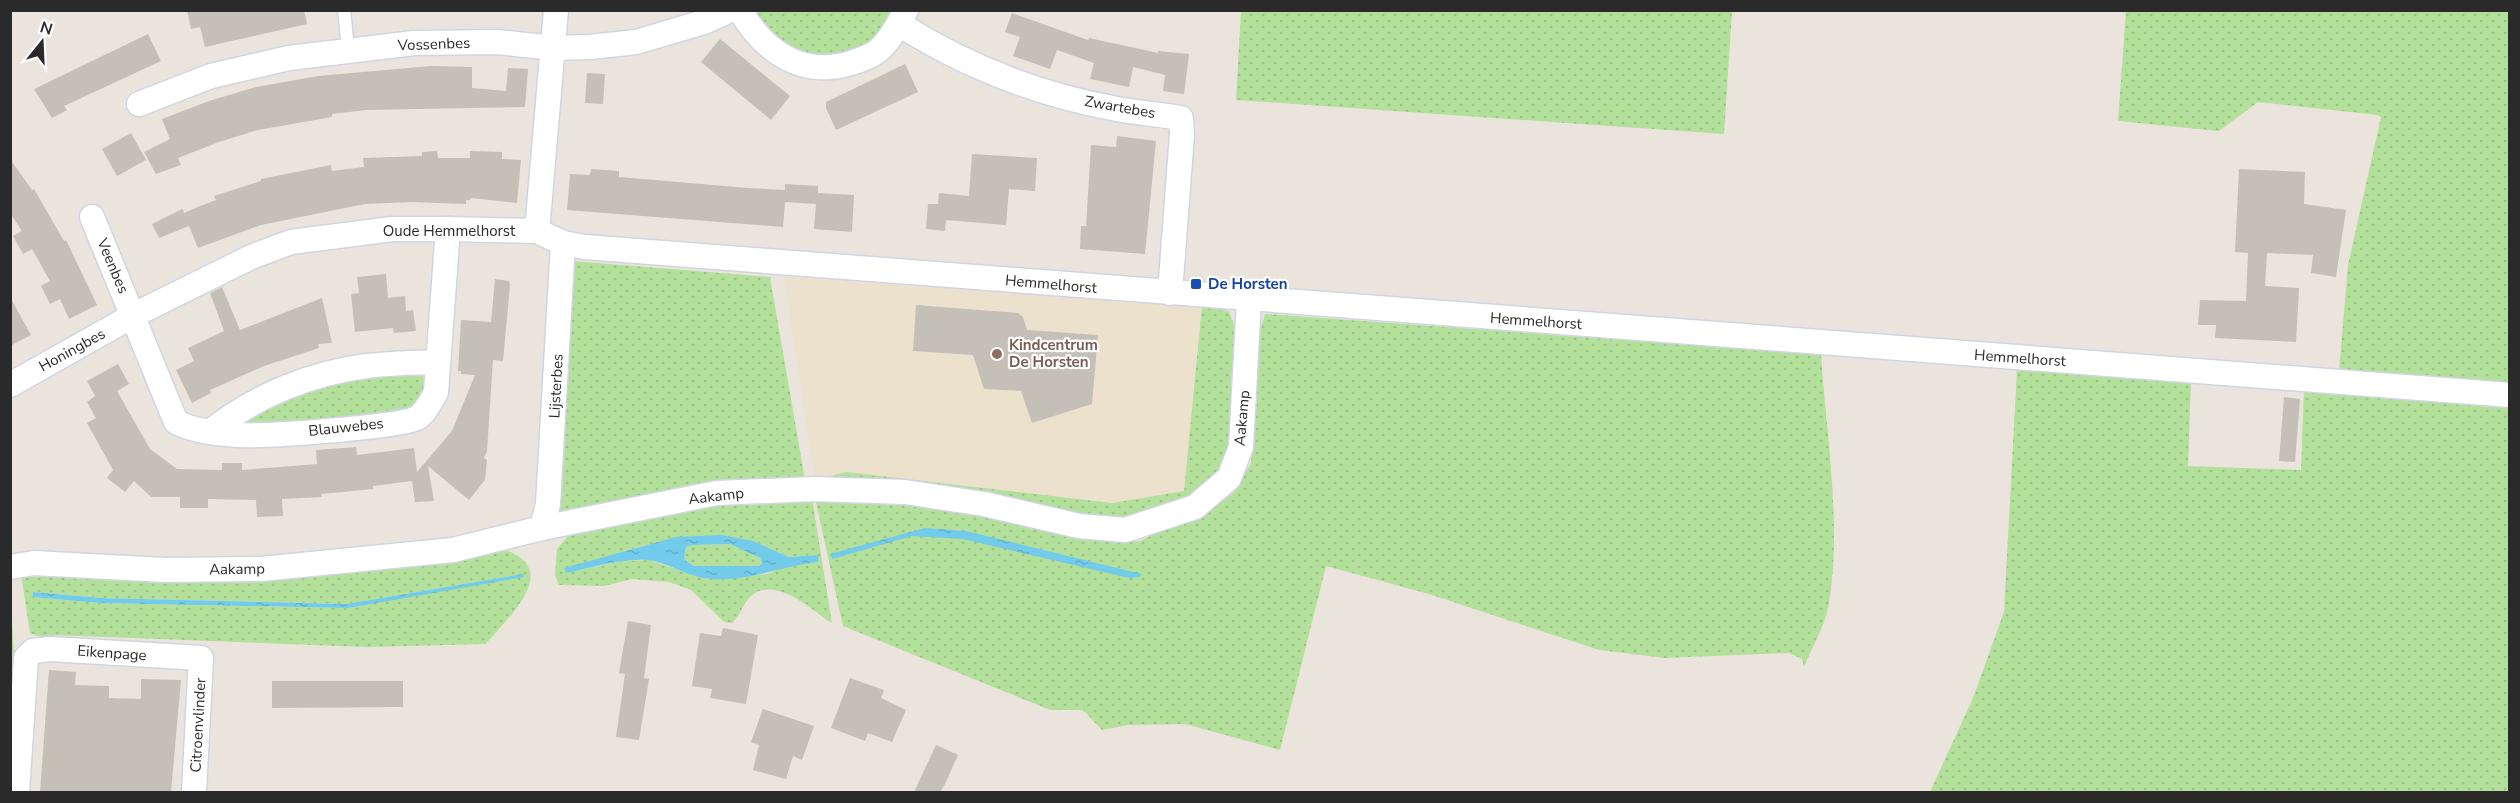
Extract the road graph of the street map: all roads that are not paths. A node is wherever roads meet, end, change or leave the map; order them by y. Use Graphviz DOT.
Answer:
graph roads {
  1 [pos="344,10"];
  2 [pos="556,10"];
  3 [pos="730,10"];
  4 [pos="741,10"];
  5 [pos="902,17"];
  6 [pos="553,48"];
  7 [pos="348,49"];
  8 [pos="139,104"];
  9 [pos="92,217"];
  10 [pos="448,229"];
  11 [pos="537,231"];
  12 [pos="563,243"];
  13 [pos="1170,293"];
  14 [pos="1249,300"];
  15 [pos="134,315"];
  16 [pos="436,362"];
  17 [pos="10,384"];
  18 [pos="2510,395"];
  19 [pos="212,431"];
  20 [pos="542,528"];
  21 [pos="10,567"];
  22 [pos="201,658"];
  23 [pos="17,792"];
  24 [pos="194,792"];
  1 -- 7 [label="lane"];
  2 -- 6 [label="street"];
  3 -- 6 [label="street, Vossenbes"];
  4 -- 5 [label="street"];
  5 -- 13 [label="street, Zwartebes"];
  6 -- 7 [label="street, Vossenbes"];
  6 -- 11 [label="street"];
  7 -- 8 [label="street, Vossenbes"];
  9 -- 15 [label="street, Veenbes"];
  10 -- 11 [label="street, Oude Hemmelhorst"];
  10 -- 15 [label="street, Oude Hemmelhorst"];
  10 -- 16 [label="street, Blauwebes"];
  11 -- 12 [label="street, Oude Hemmelhorst"];
  12 -- 13 [label="street, Hemmelhorst"];
  12 -- 20 [label="street, Lijsterbes"];
  13 -- 14 [label="street, Hemmelhorst"];
  14 -- 18 [label="street, Hemmelhorst"];
  14 -- 20 [label="street, Aakamp"];
  15 -- 17 [label="street, Honingbes"];
  15 -- 19 [label="street, Blauwebes"];
  16 -- 19 [label="street"];
  16 -- 19 [label="street, Blauwebes"];
  20 -- 21 [label="street, Aakamp"];
  22 -- 23 [label="street, Eikenpage"];
  22 -- 24 [label="street, Citroenvlinder"];
}
